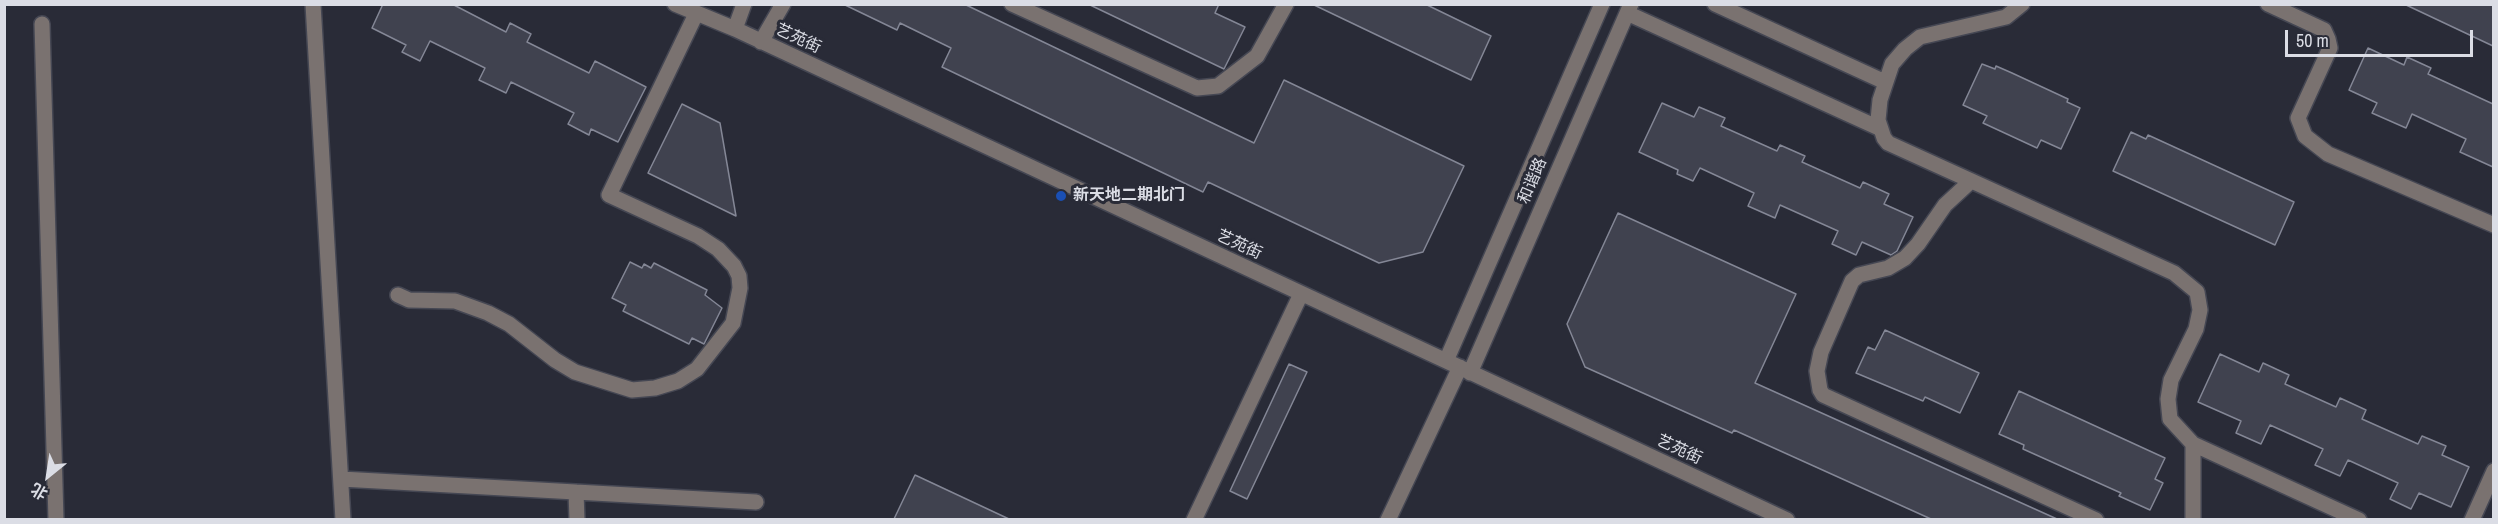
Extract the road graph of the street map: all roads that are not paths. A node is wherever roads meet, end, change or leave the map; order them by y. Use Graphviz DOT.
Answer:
graph roads {
  1 [pos="313,4"];
  2 [pos="675,4"];
  3 [pos="744,4"];
  4 [pos="783,4"];
  5 [pos="1012,4"];
  6 [pos="1286,4"];
  7 [pos="1602,4"];
  8 [pos="1715,4"];
  9 [pos="2022,4"];
  10 [pos="2268,4"];
  11 [pos="1629,9"];
  12 [pos="696,14"];
  13 [pos="42,24"];
  14 [pos="735,29"];
  15 [pos="761,42"];
  16 [pos="1885,82"];
  17 [pos="1881,129"];
  18 [pos="1971,181"];
  19 [pos="2493,225"];
  20 [pos="1301,294"];
  21 [pos="398,295"];
  22 [pos="1459,367"];
  23 [pos="2193,444"];
  24 [pos="2493,471"];
  25 [pos="341,479"];
  26 [pos="576,492"];
  27 [pos="756,502"];
  28 [pos="56,519"];
  29 [pos="343,519"];
  30 [pos="577,519"];
  31 [pos="1194,519"];
  32 [pos="1388,519"];
  33 [pos="1787,519"];
  34 [pos="2096,519"];
  35 [pos="2193,519"];
  36 [pos="2359,519"];
  37 [pos="2472,519"];
  1 -- 25 [label="street"];
  2 -- 12 [label="street, 艺苑街"];
  3 -- 14 [label="street"];
  4 -- 15 [label="street"];
  5 -- 6 [label="street"];
  7 -- 22 [label="street, 和谐路"];
  8 -- 16 [label="street"];
  9 -- 16 [label="street"];
  10 -- 19 [label="street"];
  11 -- 17 [label="street"];
  11 -- 22 [label="street, 和谐路"];
  12 -- 14 [label="street, 艺苑街"];
  12 -- 21 [label="street"];
  13 -- 28 [label="street"];
  14 -- 15 [label="street, 艺苑街"];
  15 -- 20 [label="street, 艺苑街"];
  16 -- 17 [label="street"];
  17 -- 18 [label="street"];
  18 -- 23 [label="street"];
  18 -- 34 [label="street"];
  20 -- 22 [label="street, 艺苑街"];
  20 -- 31 [label="street"];
  22 -- 32 [label="street"];
  22 -- 33 [label="street, 艺苑街"];
  23 -- 35 [label="street"];
  23 -- 36 [label="street"];
  24 -- 37 [label="street"];
  25 -- 26 [label="street"];
  25 -- 29 [label="street"];
  26 -- 27 [label="street"];
  26 -- 30 [label="street"];
}
